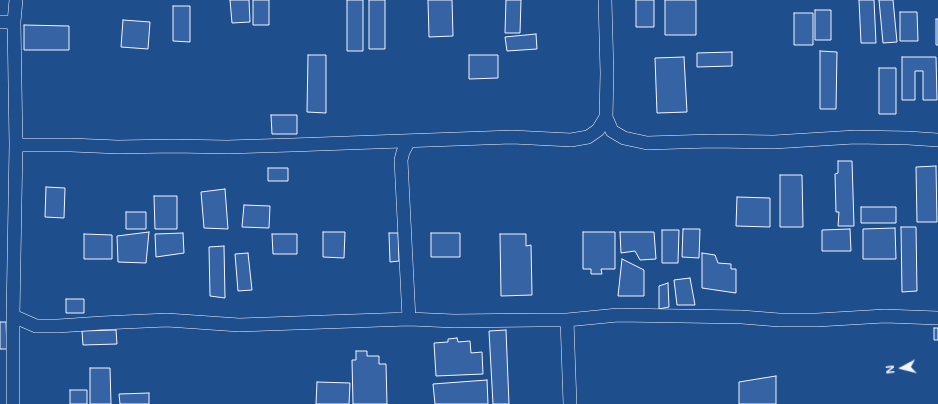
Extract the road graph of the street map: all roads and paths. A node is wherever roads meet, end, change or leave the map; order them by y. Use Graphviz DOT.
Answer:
graph roads {
  1 [pos="16,0"];
  2 [pos="605,0"];
  3 [pos="0,22"];
  4 [pos="14,22"];
  5 [pos="606,117"];
  6 [pos="938,140"];
  7 [pos="410,141"];
  8 [pos="16,145"];
  9 [pos="13,316"];
  10 [pos="938,318"];
  11 [pos="409,319"];
  12 [pos="567,320"];
  13 [pos="13,404"];
  14 [pos="570,404"];
  1 -- 4 [label="street"];
  2 -- 5 [label="street"];
  3 -- 4 [label="street"];
  4 -- 8 [label="street"];
  5 -- 6 [label="street"];
  5 -- 7 [label="street"];
  7 -- 8 [label="street"];
  7 -- 11 [label="street"];
  8 -- 9 [label="street"];
  9 -- 11 [label="street"];
  9 -- 13 [label="street"];
  10 -- 12 [label="street"];
  11 -- 12 [label="street"];
  12 -- 14 [label="street"];
}
